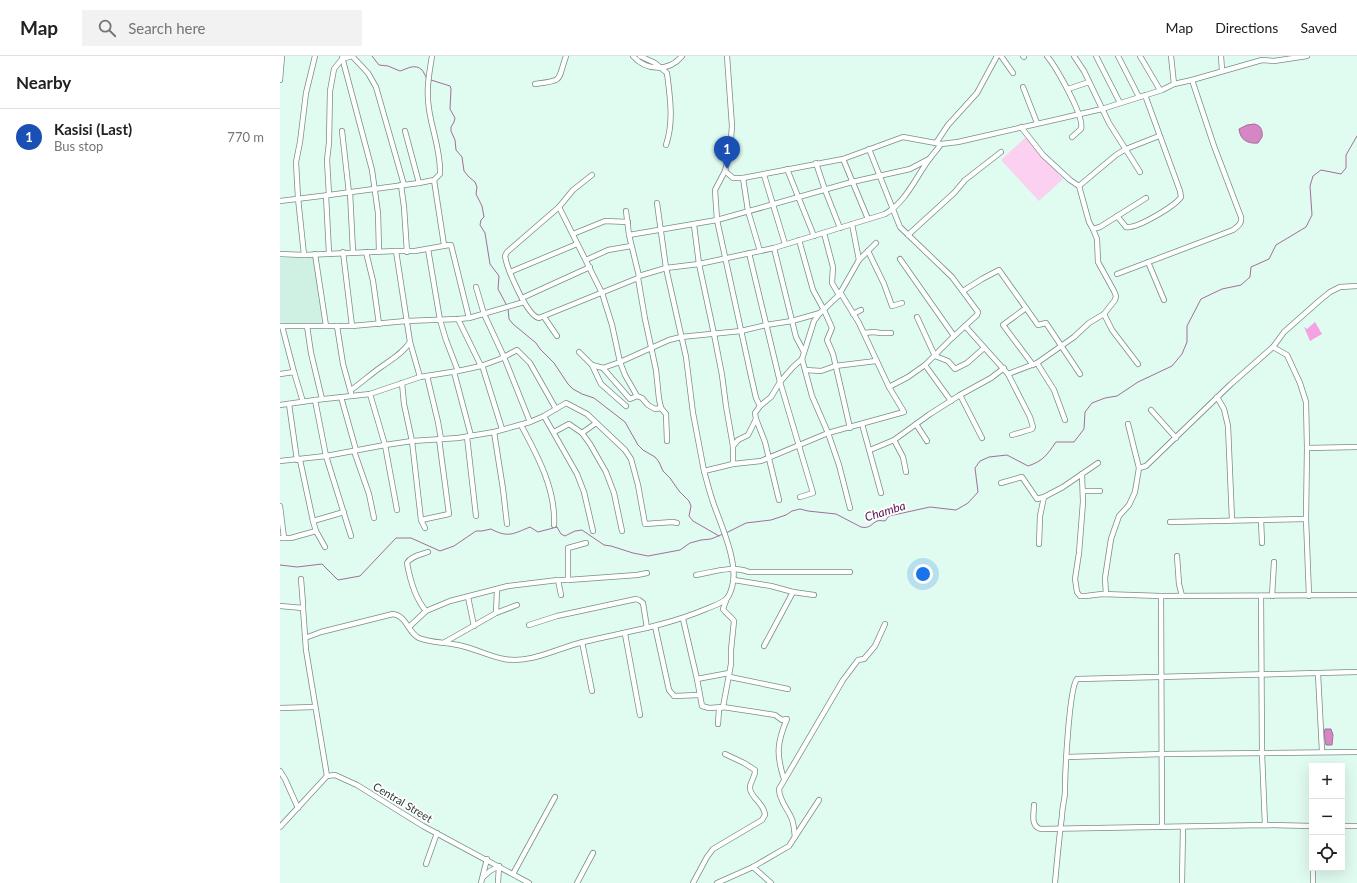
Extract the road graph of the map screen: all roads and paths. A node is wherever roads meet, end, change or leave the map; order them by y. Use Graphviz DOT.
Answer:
graph roads {
  1 [pos="282,56"];
  2 [pos="315,56"];
  3 [pos="432,56"];
  4 [pos="566,56"];
  5 [pos="633,56"];
  6 [pos="640,56"];
  7 [pos="682,56"];
  8 [pos="727,56"];
  9 [pos="997,56"];
  10 [pos="1001,56"];
  11 [pos="1047,56"];
  12 [pos="1074,56"];
  13 [pos="1096,56"];
  14 [pos="1118,56"];
  15 [pos="1140,56"];
  16 [pos="1171,56"];
  17 [pos="1221,56"];
  18 [pos="1307,56"];
  19 [pos="342,58"];
  20 [pos="661,68"];
  21 [pos="1222,70"];
  22 [pos="1013,73"];
  23 [pos="280,80"];
  24 [pos="1192,80"];
  25 [pos="1089,82"];
  26 [pos="534,84"];
  27 [pos="1174,84"];
  28 [pos="1023,87"];
  29 [pos="1068,89"];
  30 [pos="1160,90"];
  31 [pos="1145,95"];
  32 [pos="1139,97"];
  33 [pos="1120,103"];
  34 [pos="1102,109"];
  35 [pos="1078,115"];
  36 [pos="1037,123"];
  37 [pos="1021,127"];
  38 [pos="342,131"];
  39 [pos="405,131"];
  40 [pos="1159,136"];
  41 [pos="1072,137"];
  42 [pos="939,144"];
  43 [pos="666,145"];
  44 [pos="869,149"];
  45 [pos="1126,149"];
  46 [pos="1001,152"];
  47 [pos="843,159"];
  48 [pos="929,160"];
  49 [pos="816,163"];
  50 [pos="787,169"];
  51 [pos="725,171"];
  52 [pos="1140,172"];
  53 [pos="592,175"];
  54 [pos="764,175"];
  55 [pos="880,176"];
  56 [pos="743,178"];
  57 [pos="434,180"];
  58 [pos="852,182"];
  59 [pos="419,183"];
  60 [pos="402,185"];
  61 [pos="1079,186"];
  62 [pos="375,188"];
  63 [pos="825,190"];
  64 [pos="350,193"];
  65 [pos="327,196"];
  66 [pos="298,198"];
  67 [pos="800,198"];
  68 [pos="1146,198"];
  69 [pos="280,201"];
  70 [pos="657,203"];
  71 [pos="773,205"];
  72 [pos="560,207"];
  73 [pos="626,210"];
  74 [pos="892,210"];
  75 [pos="748,212"];
  76 [pos="1117,216"];
  77 [pos="717,220"];
  78 [pos="868,220"];
  79 [pos="628,222"];
  80 [pos="852,224"];
  81 [pos="694,225"];
  82 [pos="840,228"];
  83 [pos="1093,229"];
  84 [pos="660,230"];
  85 [pos="824,233"];
  86 [pos="572,234"];
  87 [pos="908,235"];
  88 [pos="629,236"];
  89 [pos="814,236"];
  90 [pos="799,240"];
  91 [pos="577,244"];
  92 [pos="785,244"];
  93 [pos="876,244"];
  94 [pos="444,246"];
  95 [pos="631,246"];
  96 [pos="774,248"];
  97 [pos="428,249"];
  98 [pos="379,251"];
  99 [pos="396,251"];
  100 [pos="760,251"];
  101 [pos="868,251"];
  102 [pos="343,252"];
  103 [pos="353,252"];
  104 [pos="366,252"];
  105 [pos="407,252"];
  106 [pos="329,253"];
  107 [pos="749,253"];
  108 [pos="280,254"];
  109 [pos="315,254"];
  110 [pos="304,255"];
  111 [pos="725,258"];
  112 [pos="900,259"];
  113 [pos="586,260"];
  114 [pos="859,260"];
  115 [pos="1148,262"];
  116 [pos="699,264"];
  117 [pos="590,267"];
  118 [pos="666,268"];
  119 [pos="510,272"];
  120 [pos="1117,274"];
  121 [pos="638,277"];
  122 [pos="1357,286"];
  123 [pos="476,287"];
  124 [pos="963,291"];
  125 [pos="602,293"];
  126 [pos="839,293"];
  127 [pos="523,300"];
  128 [pos="1164,300"];
  129 [pos="902,303"];
  130 [pos="1026,308"];
  131 [pos="861,310"];
  132 [pos="822,312"];
  133 [pos="484,314"];
  134 [pos="854,314"];
  135 [pos="1104,314"];
  136 [pos="544,317"];
  137 [pos="917,317"];
  138 [pos="469,318"];
  139 [pos="458,319"];
  140 [pos="440,320"];
  141 [pos="406,321"];
  142 [pos="792,321"];
  143 [pos="379,324"];
  144 [pos="766,324"];
  145 [pos="281,326"];
  146 [pos="307,326"];
  147 [pos="326,326"];
  148 [pos="337,326"];
  149 [pos="352,326"];
  150 [pos="965,326"];
  151 [pos="741,331"];
  152 [pos="864,333"];
  153 [pos="891,333"];
  154 [pos="714,334"];
  155 [pos="557,336"];
  156 [pos="954,336"];
  157 [pos="681,337"];
  158 [pos="410,342"];
  159 [pos="1060,346"];
  160 [pos="1273,347"];
  161 [pos="652,348"];
  162 [pos="984,348"];
  163 [pos="579,352"];
  164 [pos="804,352"];
  165 [pos="934,356"];
  166 [pos="504,357"];
  167 [pos="802,359"];
  168 [pos="876,361"];
  169 [pos="620,362"];
  170 [pos="1035,364"];
  171 [pos="1138,364"];
  172 [pos="481,365"];
  173 [pos="592,365"];
  174 [pos="925,365"];
  175 [pos="836,366"];
  176 [pos="603,368"];
  177 [pos="1004,368"];
  178 [pos="805,370"];
  179 [pos="294,372"];
  180 [pos="456,372"];
  181 [pos="280,374"];
  182 [pos="1008,374"];
  183 [pos="1080,374"];
  184 [pos="427,376"];
  185 [pos="420,377"];
  186 [pos="780,382"];
  187 [pos="402,383"];
  188 [pos="889,387"];
  189 [pos="351,390"];
  190 [pos="370,394"];
  191 [pos="960,395"];
  192 [pos="352,396"];
  193 [pos="637,396"];
  194 [pos="341,397"];
  195 [pos="1218,397"];
  196 [pos="322,399"];
  197 [pos="315,400"];
  198 [pos="951,401"];
  199 [pos="303,402"];
  200 [pos="289,404"];
  201 [pos="280,405"];
  202 [pos="626,406"];
  203 [pos="760,406"];
  204 [pos="661,408"];
  205 [pos="556,409"];
  206 [pos="1151,410"];
  207 [pos="544,416"];
  208 [pos="756,419"];
  209 [pos="1065,420"];
  210 [pos="530,422"];
  211 [pos="596,423"];
  212 [pos="862,424"];
  213 [pos="916,424"];
  214 [pos="1128,424"];
  215 [pos="521,425"];
  216 [pos="850,428"];
  217 [pos="502,429"];
  218 [pos="494,432"];
  219 [pos="554,432"];
  220 [pos="582,433"];
  221 [pos="828,433"];
  222 [pos="1012,435"];
  223 [pos="469,436"];
  224 [pos="982,438"];
  225 [pos="1176,438"];
  226 [pos="440,439"];
  227 [pos="894,440"];
  228 [pos="412,441"];
  229 [pos="667,441"];
  230 [pos="927,441"];
  231 [pos="385,445"];
  232 [pos="799,445"];
  233 [pos="733,446"];
  234 [pos="1357,447"];
  235 [pos="1307,448"];
  236 [pos="870,450"];
  237 [pos="355,451"];
  238 [pos="326,456"];
  239 [pos="769,458"];
  240 [pos="299,460"];
  241 [pos="280,461"];
  242 [pos="1098,463"];
  243 [pos="733,464"];
  244 [pos="1139,468"];
  245 [pos="704,470"];
  246 [pos="906,472"];
  247 [pos="1082,474"];
  248 [pos="1001,483"];
  249 [pos="1084,491"];
  250 [pos="1100,491"];
  251 [pos="881,493"];
  252 [pos="800,497"];
  253 [pos="1044,497"];
  254 [pos="779,500"];
  255 [pos="280,506"];
  256 [pos="850,508"];
  257 [pos="397,510"];
  258 [pos="344,512"];
  259 [pos="476,516"];
  260 [pos="374,518"];
  261 [pos="1306,519"];
  262 [pos="421,520"];
  263 [pos="1232,520"];
  264 [pos="1261,520"];
  265 [pos="313,521"];
  266 [pos="1170,522"];
  267 [pos="677,523"];
  268 [pos="507,524"];
  269 [pos="554,525"];
  270 [pos="425,528"];
  271 [pos="316,531"];
  272 [pos="593,531"];
  273 [pos="622,531"];
  274 [pos="352,536"];
  275 [pos="282,538"];
  276 [pos="586,543"];
  277 [pos="1262,543"];
  278 [pos="1039,544"];
  279 [pos="324,546"];
  280 [pos="428,552"];
  281 [pos="1177,556"];
  282 [pos="1274,562"];
  283 [pos="733,568"];
  284 [pos="647,572"];
  285 [pos="850,572"];
  286 [pos="696,575"];
  287 [pos="301,579"];
  288 [pos="558,580"];
  289 [pos="568,580"];
  290 [pos="734,580"];
  291 [pos="497,589"];
  292 [pos="793,592"];
  293 [pos="1106,594"];
  294 [pos="561,595"];
  295 [pos="814,595"];
  296 [pos="1357,595"];
  297 [pos="1161,596"];
  298 [pos="1182,596"];
  299 [pos="1261,596"];
  300 [pos="1272,596"];
  301 [pos="1308,596"];
  302 [pos="468,597"];
  303 [pos="727,598"];
  304 [pos="516,604"];
  305 [pos="280,606"];
  306 [pos="302,608"];
  307 [pos="426,612"];
  308 [pos="496,613"];
  309 [pos="683,619"];
  310 [pos="885,624"];
  311 [pos="529,625"];
  312 [pos="474,626"];
  313 [pos="656,626"];
  314 [pos="409,627"];
  315 [pos="647,628"];
  316 [pos="625,634"];
  317 [pos="305,638"];
  318 [pos="445,642"];
  319 [pos="582,642"];
  320 [pos="764,646"];
  321 [pos="1357,672"];
  322 [pos="1318,674"];
  323 [pos="730,675"];
  324 [pos="1262,675"];
  325 [pos="1162,676"];
  326 [pos="697,679"];
  327 [pos="788,689"];
  328 [pos="592,691"];
  329 [pos="699,695"];
  330 [pos="314,707"];
  331 [pos="723,707"];
  332 [pos="280,708"];
  333 [pos="640,715"];
  334 [pos="718,724"];
  335 [pos="1322,751"];
  336 [pos="1357,752"];
  337 [pos="1262,753"];
  338 [pos="725,754"];
  339 [pos="1162,754"];
  340 [pos="1067,756"];
  341 [pos="280,771"];
  342 [pos="327,776"];
  343 [pos="784,779"];
  344 [pos="555,797"];
  345 [pos="819,800"];
  346 [pos="1034,805"];
  347 [pos="298,808"];
  348 [pos="1265,825"];
  349 [pos="280,826"];
  350 [pos="1183,826"];
  351 [pos="1309,826"];
  352 [pos="1345,826"];
  353 [pos="1357,826"];
  354 [pos="1162,827"];
  355 [pos="1061,829"];
  356 [pos="436,833"];
  357 [pos="795,837"];
  358 [pos="593,853"];
  359 [pos="487,859"];
  360 [pos="426,864"];
  361 [pos="499,866"];
  362 [pos="753,867"];
  363 [pos="1313,871"];
  364 [pos="512,874"];
  365 [pos="483,877"];
  366 [pos="481,883"];
  367 [pos="498,883"];
  368 [pos="529,883"];
  369 [pos="577,883"];
  370 [pos="694,883"];
  371 [pos="717,883"];
  372 [pos="771,883"];
  373 [pos="1055,883"];
  374 [pos="1182,883"];
  375 [pos="1313,883"];
  1 -- 23 [label="street"];
  2 -- 66 [label="street"];
  3 -- 57 [label="street"];
  4 -- 26 [label="street"];
  5 -- 20 [label="street"];
  6 -- 20 [label="street"];
  7 -- 20 [label="street"];
  8 -- 51 [label="street"];
  9 -- 42 [label="street"];
  10 -- 22 [label="street"];
  11 -- 29 [label="street"];
  12 -- 25 [label="street"];
  13 -- 33 [label="street"];
  14 -- 32 [label="street"];
  15 -- 30 [label="street"];
  16 -- 27 [label="street"];
  17 -- 21 [label="street"];
  18 -- 21 [label="street"];
  19 -- 60 [label="street"];
  19 -- 62 [label="street"];
  19 -- 65 [label="street"];
  20 -- 43 [label="street"];
  21 -- 24 [label="street"];
  24 -- 27 [label="street"];
  24 -- 115 [label="street"];
  25 -- 29 [label="street"];
  25 -- 34 [label="street"];
  27 -- 30 [label="street"];
  28 -- 36 [label="street"];
  29 -- 35 [label="street"];
  30 -- 31 [label="street"];
  31 -- 32 [label="street"];
  31 -- 40 [label="street"];
  32 -- 33 [label="street"];
  33 -- 34 [label="street"];
  34 -- 35 [label="street"];
  34 -- 45 [label="street"];
  35 -- 36 [label="street"];
  35 -- 41 [label="street"];
  36 -- 37 [label="street"];
  37 -- 42 [label="street"];
  37 -- 61 [label="street"];
  38 -- 64 [label="street"];
  39 -- 59 [label="street"];
  40 -- 45 [label="street"];
  40 -- 76 [label="street"];
  42 -- 44 [label="street"];
  42 -- 48 [label="street"];
  44 -- 47 [label="street"];
  44 -- 55 [label="street"];
  45 -- 52 [label="street"];
  45 -- 61 [label="street"];
  46 -- 87 [label="street"];
  47 -- 49 [label="street"];
  47 -- 58 [label="street"];
  48 -- 55 [label="street"];
  48 -- 74 [label="street"];
  49 -- 50 [label="street"];
  49 -- 63 [label="street"];
  50 -- 54 [label="street"];
  50 -- 67 [label="street"];
  51 -- 56 [label="street"];
  51 -- 77 [label="street"];
  53 -- 72 [label="street"];
  54 -- 56 [label="street"];
  54 -- 71 [label="street"];
  55 -- 58 [label="street"];
  55 -- 74 [label="street"];
  56 -- 75 [label="street"];
  57 -- 59 [label="street"];
  57 -- 94 [label="street"];
  58 -- 63 [label="street"];
  58 -- 78 [label="street"];
  59 -- 60 [label="street"];
  60 -- 62 [label="street"];
  60 -- 105 [label="street"];
  61 -- 83 [label="street"];
  62 -- 64 [label="street"];
  62 -- 98 [label="street"];
  63 -- 67 [label="street"];
  63 -- 82 [label="street"];
  64 -- 65 [label="street"];
  64 -- 103 [label="street"];
  65 -- 66 [label="street"];
  65 -- 106 [label="street"];
  66 -- 69 [label="street"];
  66 -- 110 [label="street"];
  67 -- 71 [label="street"];
  67 -- 89 [label="street"];
  68 -- 76 [label="street"];
  70 -- 84 [label="street"];
  71 -- 75 [label="street"];
  71 -- 92 [label="street"];
  72 -- 86 [label="street"];
  72 -- 119 [label="street"];
  73 -- 79 [label="street"];
  74 -- 78 [label="street"];
  74 -- 87 [label="street"];
  75 -- 77 [label="street"];
  75 -- 100 [label="street"];
  76 -- 83 [label="street"];
  77 -- 81 [label="street"];
  77 -- 111 [label="street"];
  78 -- 80 [label="street"];
  79 -- 86 [label="street"];
  79 -- 88 [label="street"];
  80 -- 82 [label="street"];
  80 -- 114 [label="street"];
  81 -- 84 [label="street"];
  81 -- 116 [label="street"];
  82 -- 85 [label="street"];
  83 -- 135 [label="street"];
  84 -- 88 [label="street"];
  84 -- 118 [label="street"];
  85 -- 89 [label="street"];
  85 -- 126 [label="street"];
  86 -- 91 [label="street"];
  87 -- 124 [label="street"];
  88 -- 95 [label="street"];
  89 -- 90 [label="street"];
  90 -- 92 [label="street"];
  90 -- 132 [label="street"];
  91 -- 113 [label="street"];
  91 -- 119 [label="street"];
  92 -- 96 [label="street"];
  93 -- 101 [label="street"];
  94 -- 97 [label="street"];
  94 -- 138 [label="street"];
  95 -- 113 [label="street"];
  95 -- 121 [label="street"];
  96 -- 100 [label="street"];
  96 -- 142 [label="street"];
  97 -- 105 [label="street"];
  97 -- 140 [label="street"];
  98 -- 99 [label="street"];
  98 -- 104 [label="street"];
  99 -- 105 [label="street"];
  99 -- 141 [label="street"];
  100 -- 107 [label="street"];
  101 -- 114 [label="street"];
  101 -- 129 [label="street"];
  102 -- 103 [label="street"];
  102 -- 106 [label="street"];
  102 -- 149 [label="street"];
  103 -- 104 [label="street"];
  104 -- 143 [label="street"];
  106 -- 109 [label="street"];
  107 -- 111 [label="street"];
  107 -- 144 [label="street"];
  108 -- 110 [label="street"];
  109 -- 110 [label="street"];
  109 -- 147 [label="street"];
  111 -- 116 [label="street"];
  111 -- 151 [label="street"];
  112 -- 156 [label="street"];
  113 -- 117 [label="street"];
  114 -- 126 [label="street"];
  115 -- 120 [label="street"];
  115 -- 128 [label="street"];
  116 -- 118 [label="street"];
  116 -- 154 [label="street"];
  117 -- 125 [label="street"];
  117 -- 127 [label="street"];
  118 -- 121 [label="street"];
  118 -- 157 [label="street"];
  119 -- 127 [label="street"];
  121 -- 125 [label="street"];
  121 -- 161 [label="street"];
  122 -- 160 [label="street"];
  123 -- 133 [label="street"];
  124 -- 130 [label="street"];
  124 -- 150 [label="street"];
  125 -- 136 [label="street"];
  125 -- 169 [label="street"];
  126 -- 132 [label="street"];
  126 -- 134 [label="street"];
  127 -- 133 [label="street"];
  127 -- 136 [label="street"];
  130 -- 159 [label="street"];
  130 -- 170 [label="street"];
  131 -- 134 [label="street"];
  132 -- 142 [label="street"];
  132 -- 164 [label="street"];
  132 -- 175 [label="street"];
  133 -- 138 [label="street"];
  133 -- 166 [label="street"];
  134 -- 152 [label="street"];
  135 -- 159 [label="street"];
  135 -- 171 [label="street"];
  136 -- 155 [label="street"];
  137 -- 165 [label="street"];
  138 -- 139 [label="street"];
  139 -- 140 [label="street"];
  139 -- 172 [label="street"];
  140 -- 141 [label="street"];
  140 -- 180 [label="street"];
  141 -- 143 [label="street"];
  141 -- 158 [label="street"];
  142 -- 144 [label="street"];
  142 -- 164 [label="street"];
  143 -- 149 [label="street"];
  144 -- 151 [label="street"];
  144 -- 186 [label="street"];
  145 -- 146 [label="street"];
  145 -- 179 [label="street"];
  146 -- 147 [label="street"];
  146 -- 196 [label="street"];
  147 -- 148 [label="street"];
  148 -- 149 [label="street"];
  148 -- 189 [label="street"];
  150 -- 156 [label="street"];
  150 -- 162 [label="street"];
  151 -- 154 [label="street"];
  151 -- 203 [label="street"];
  152 -- 153 [label="street"];
  152 -- 168 [label="street"];
  154 -- 157 [label="street"];
  154 -- 233 [label="street"];
  156 -- 165 [label="street"];
  157 -- 161 [label="street"];
  157 -- 245 [label="street"];
  158 -- 185 [label="street"];
  158 -- 189 [label="street"];
  159 -- 170 [label="street"];
  159 -- 183 [label="street"];
  160 -- 195 [label="street"];
  160 -- 235 [label="street"];
  161 -- 169 [label="street"];
  161 -- 204 [label="street"];
  162 -- 165 [label="street"];
  162 -- 177 [label="street"];
  163 -- 173 [label="street"];
  164 -- 167 [label="street"];
  165 -- 174 [label="street"];
  166 -- 172 [label="street"];
  166 -- 205 [label="street"];
  166 -- 210 [label="street"];
  167 -- 178 [label="street"];
  167 -- 186 [label="street"];
  168 -- 175 [label="street"];
  168 -- 188 [label="street"];
  169 -- 176 [label="street"];
  169 -- 193 [label="street"];
  170 -- 182 [label="street"];
  170 -- 209 [label="street"];
  172 -- 180 [label="street"];
  172 -- 217 [label="street"];
  173 -- 176 [label="street"];
  173 -- 202 [label="street"];
  174 -- 188 [label="street"];
  174 -- 198 [label="street"];
  175 -- 178 [label="street"];
  175 -- 216 [label="street"];
  176 -- 193 [label="street"];
  177 -- 182 [label="street"];
  177 -- 191 [label="street"];
  178 -- 221 [label="street"];
  179 -- 181 [label="street"];
  179 -- 199 [label="street"];
  180 -- 184 [label="street"];
  180 -- 223 [label="street"];
  182 -- 222 [label="street"];
  184 -- 185 [label="street"];
  184 -- 226 [label="street"];
  185 -- 187 [label="street"];
  186 -- 203 [label="street"];
  186 -- 232 [label="street"];
  187 -- 190 [label="street"];
  187 -- 228 [label="street"];
  188 -- 212 [label="street"];
  189 -- 192 [label="street"];
  190 -- 192 [label="street"];
  190 -- 231 [label="street"];
  191 -- 198 [label="street"];
  191 -- 224 [label="street"];
  192 -- 194 [label="street"];
  193 -- 204 [label="street"];
  194 -- 196 [label="street"];
  194 -- 237 [label="street"];
  195 -- 225 [label="street"];
  195 -- 263 [label="street"];
  196 -- 197 [label="street"];
  197 -- 199 [label="street"];
  197 -- 238 [label="street"];
  198 -- 213 [label="street"];
  199 -- 200 [label="street"];
  200 -- 201 [label="street"];
  200 -- 240 [label="street"];
  203 -- 208 [label="street"];
  204 -- 229 [label="street"];
  205 -- 207 [label="street"];
  205 -- 211 [label="street"];
  206 -- 225 [label="street"];
  207 -- 210 [label="street"];
  207 -- 219 [label="street"];
  208 -- 233 [label="street"];
  208 -- 239 [label="street"];
  210 -- 215 [label="street"];
  211 -- 220 [label="street"];
  211 -- 267 [label="street"];
  212 -- 216 [label="street"];
  212 -- 236 [label="street"];
  213 -- 227 [label="street"];
  213 -- 230 [label="street"];
  214 -- 244 [label="street"];
  215 -- 217 [label="street"];
  215 -- 269 [label="street"];
  216 -- 221 [label="street"];
  217 -- 218 [label="street"];
  218 -- 223 [label="street"];
  218 -- 268 [label="street"];
  219 -- 220 [label="street"];
  219 -- 272 [label="street"];
  220 -- 273 [label="street"];
  221 -- 232 [label="street"];
  221 -- 256 [label="street"];
  223 -- 226 [label="street"];
  223 -- 259 [label="street"];
  225 -- 244 [label="street"];
  226 -- 228 [label="street"];
  226 -- 262 [label="street"];
  227 -- 236 [label="street"];
  227 -- 246 [label="street"];
  228 -- 231 [label="street"];
  228 -- 262 [label="street"];
  231 -- 237 [label="street"];
  231 -- 257 [label="street"];
  232 -- 239 [label="street"];
  232 -- 252 [label="street"];
  233 -- 243 [label="street"];
  234 -- 235 [label="street"];
  235 -- 261 [label="street"];
  236 -- 251 [label="street"];
  237 -- 238 [label="street"];
  237 -- 260 [label="street"];
  238 -- 240 [label="street"];
  238 -- 258 [label="street"];
  239 -- 243 [label="street"];
  239 -- 254 [label="street"];
  240 -- 241 [label="street"];
  240 -- 265 [label="street"];
  242 -- 247 [label="street"];
  243 -- 245 [label="street"];
  244 -- 293 [label="street"];
  245 -- 283 [label="street"];
  247 -- 249 [label="street"];
  247 -- 253 [label="street"];
  248 -- 253 [label="street"];
  249 -- 250 [label="street"];
  249 -- 293 [label="street"];
  253 -- 278 [label="street"];
  255 -- 275 [label="street"];
  258 -- 265 [label="street"];
  258 -- 274 [label="street"];
  261 -- 264 [label="street"];
  261 -- 301 [label="street"];
  262 -- 270 [label="street"];
  263 -- 264 [label="street"];
  263 -- 266 [label="street"];
  264 -- 277 [label="street"];
  265 -- 271 [label="street"];
  271 -- 275 [label="street"];
  271 -- 279 [label="street"];
  276 -- 289 [label="street"];
  280 -- 307 [label="street"];
  281 -- 298 [label="street"];
  282 -- 300 [label="street"];
  283 -- 285 [label="street"];
  283 -- 286 [label="street"];
  283 -- 290 [label="street"];
  284 -- 289 [label="street"];
  287 -- 306 [label="street"];
  288 -- 289 [label="street"];
  288 -- 291 [label="street"];
  288 -- 294 [label="street"];
  290 -- 292 [label="street"];
  290 -- 303 [label="street"];
  291 -- 302 [label="street"];
  291 -- 308 [label="street"];
  292 -- 295 [label="street"];
  292 -- 320 [label="street"];
  293 -- 297 [label="street"];
  296 -- 301 [label="street"];
  297 -- 298 [label="street"];
  297 -- 325 [label="street"];
  298 -- 299 [label="street"];
  299 -- 300 [label="street"];
  299 -- 324 [label="street"];
  300 -- 301 [label="street"];
  302 -- 307 [label="street"];
  302 -- 312 [label="street"];
  303 -- 309 [label="street"];
  303 -- 323 [label="street"];
  304 -- 308 [label="street"];
  305 -- 306 [label="street"];
  306 -- 317 [label="street"];
  307 -- 314 [label="street"];
  308 -- 312 [label="street"];
  309 -- 313 [label="street"];
  309 -- 326 [label="street"];
  310 -- 343 [label="street"];
  311 -- 315 [label="street"];
  312 -- 318 [label="street"];
  313 -- 315 [label="street"];
  313 -- 329 [label="street"];
  314 -- 317 [label="street"];
  314 -- 318 [label="street"];
  315 -- 316 [label="street"];
  316 -- 319 [label="street"];
  316 -- 333 [label="street"];
  317 -- 330 [label="street"];
  318 -- 319 [label="street"];
  319 -- 328 [label="street"];
  321 -- 322 [label="street"];
  322 -- 324 [label="street"];
  322 -- 335 [label="street"];
  323 -- 326 [label="street"];
  323 -- 327 [label="street"];
  323 -- 331 [label="street"];
  324 -- 325 [label="street"];
  324 -- 337 [label="street"];
  325 -- 339 [label="street"];
  325 -- 340 [label="street"];
  326 -- 329 [label="street"];
  329 -- 331 [label="street"];
  330 -- 332 [label="street"];
  330 -- 342 [label="street"];
  331 -- 334 [label="street"];
  331 -- 343 [label="street"];
  335 -- 336 [label="street"];
  335 -- 337 [label="street"];
  337 -- 339 [label="street"];
  337 -- 348 [label="street"];
  338 -- 370 [label="street"];
  339 -- 340 [label="street"];
  339 -- 354 [label="street"];
  340 -- 355 [label="street"];
  341 -- 347 [label="street"];
  342 -- 347 [label="street"];
  342 -- 356 [label="street, Central Street"];
  343 -- 357 [label="street"];
  344 -- 364 [label="street"];
  345 -- 357 [label="street"];
  346 -- 355 [label="street"];
  347 -- 349 [label="street"];
  348 -- 350 [label="street"];
  348 -- 351 [label="street"];
  350 -- 354 [label="street"];
  350 -- 374 [label="street"];
  352 -- 353 [label="street"];
  354 -- 355 [label="street"];
  355 -- 373 [label="street"];
  356 -- 359 [label="street, Central Street"];
  356 -- 360 [label="street"];
  357 -- 362 [label="street"];
  358 -- 369 [label="street"];
  359 -- 361 [label="street, Central Street"];
  359 -- 365 [label="street"];
  361 -- 364 [label="street, Central Street"];
  361 -- 365 [label="street"];
  361 -- 367 [label="street"];
  362 -- 371 [label="street"];
  362 -- 372 [label="street"];
  363 -- 375 [label="street"];
  364 -- 368 [label="street, Central Street"];
  365 -- 366 [label="street"];
}
